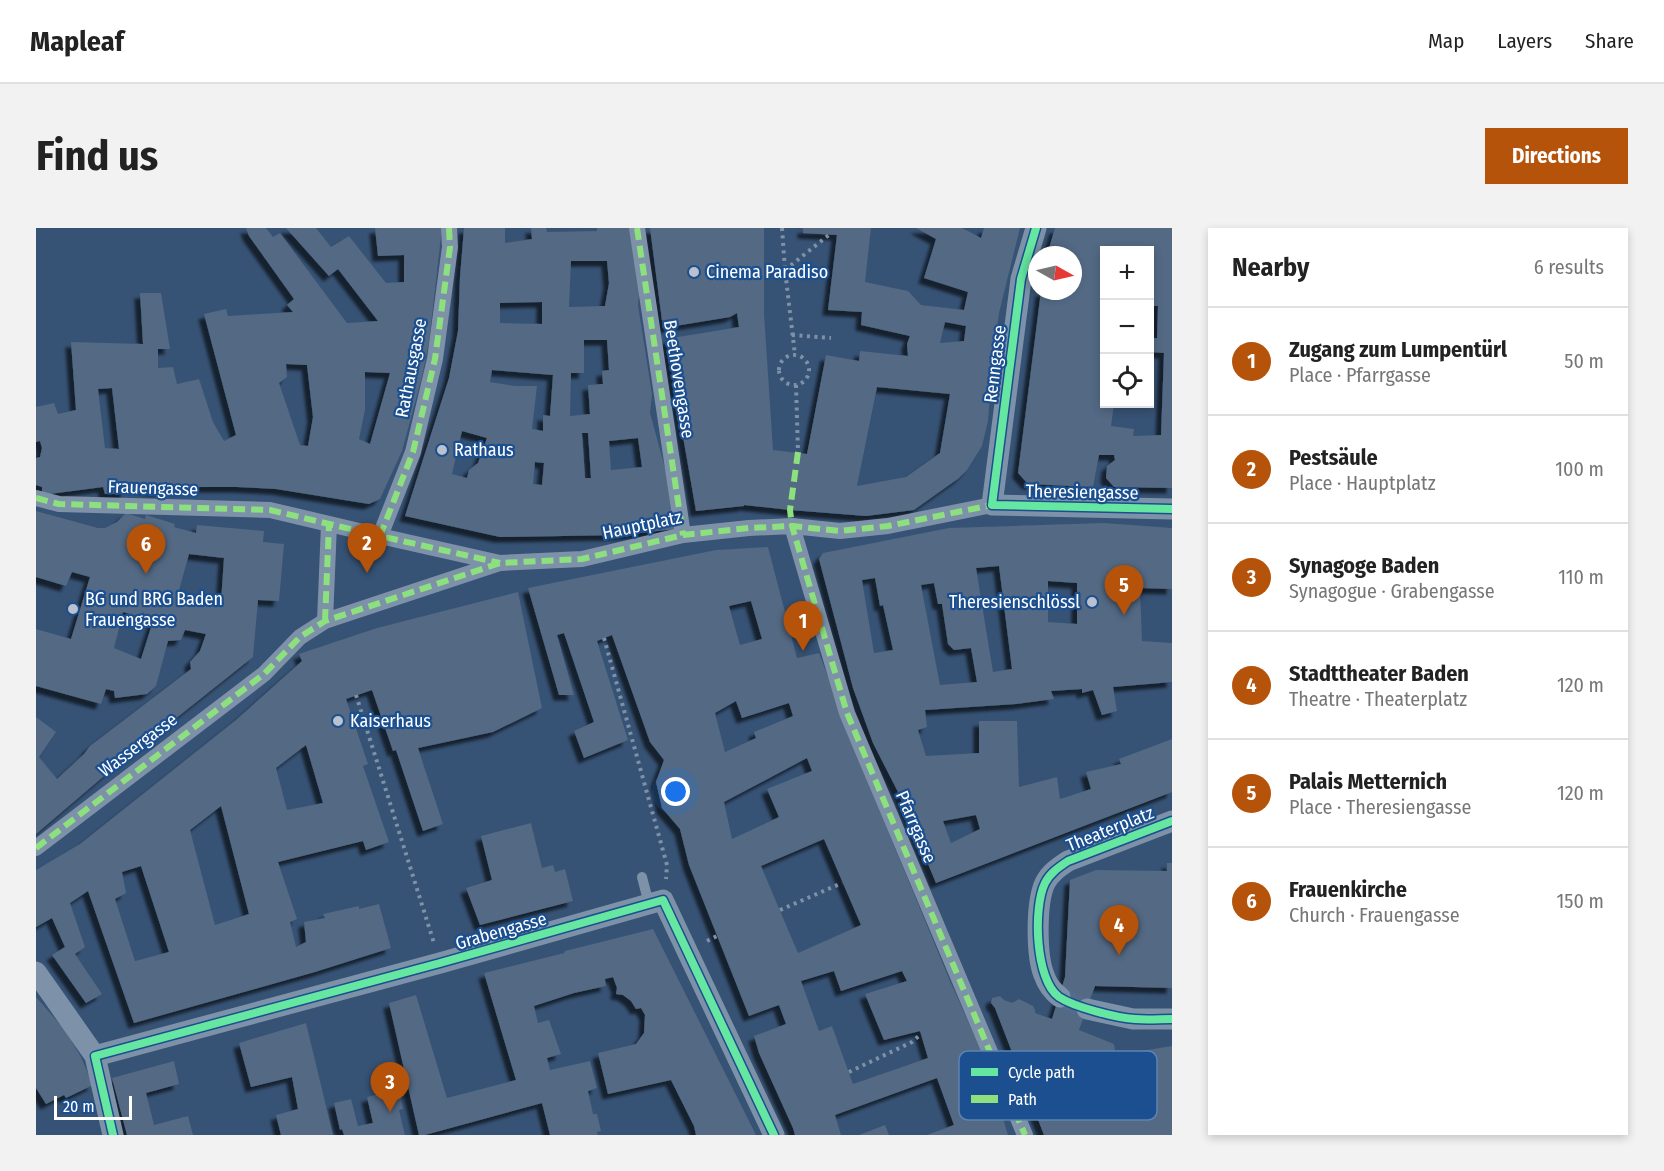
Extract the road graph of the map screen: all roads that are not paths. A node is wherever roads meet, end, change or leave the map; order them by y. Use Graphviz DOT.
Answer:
graph roads {
  1 [pos="449,228"];
  2 [pos="637,228"];
  3 [pos="1036,228"];
  4 [pos="36,498"];
  5 [pos="992,505"];
  6 [pos="1172,509"];
  7 [pos="270,510"];
  8 [pos="329,524"];
  9 [pos="792,526"];
  10 [pos="683,535"];
  11 [pos="380,536"];
  12 [pos="500,563"];
  13 [pos="325,621"];
  14 [pos="264,674"];
  15 [pos="1172,821"];
  16 [pos="36,848"];
  17 [pos="642,877"];
  18 [pos="656,902"];
  19 [pos="36,972"];
  20 [pos="1060,997"];
  21 [pos="1087,1009"];
  22 [pos="1172,1018"];
  23 [pos="989,1051"];
  24 [pos="95,1056"];
  25 [pos="1019,1120"];
  26 [pos="113,1135"];
  27 [pos="774,1135"];
  28 [pos="1025,1135"];
  1 -- 11 [label="street, Rathausgasse"];
  2 -- 10 [label="street, Beethovengasse"];
  3 -- 5 [label="street, Renngasse"];
  4 -- 7 [label="street, Frauengasse"];
  5 -- 6 [label="street, Theresiengasse"];
  5 -- 9 [label="street, Theresiengasse"];
  7 -- 8 [label="street, Hauptplatz"];
  8 -- 11 [label="street, Hauptplatz"];
  8 -- 13 [label="street"];
  9 -- 10 [label="street, Hauptplatz"];
  9 -- 23 [label="street, Pfarrgasse"];
  10 -- 12 [label="street, Hauptplatz"];
  11 -- 12 [label="street, Hauptplatz"];
  12 -- 13 [label="street, Hauptplatz"];
  13 -- 14 [label="street, Hauptplatz"];
  14 -- 16 [label="street, Wassergasse"];
  15 -- 20 [label="street, Theaterplatz"];
  17 -- 18 [label="lane"];
  18 -- 24 [label="street, Grabengasse"];
  18 -- 27 [label="street"];
  19 -- 24 [label="street"];
  21 -- 22 [label="street"];
  24 -- 26 [label="street"];
  25 -- 28 [label="street, Pfarrgasse"];
}
